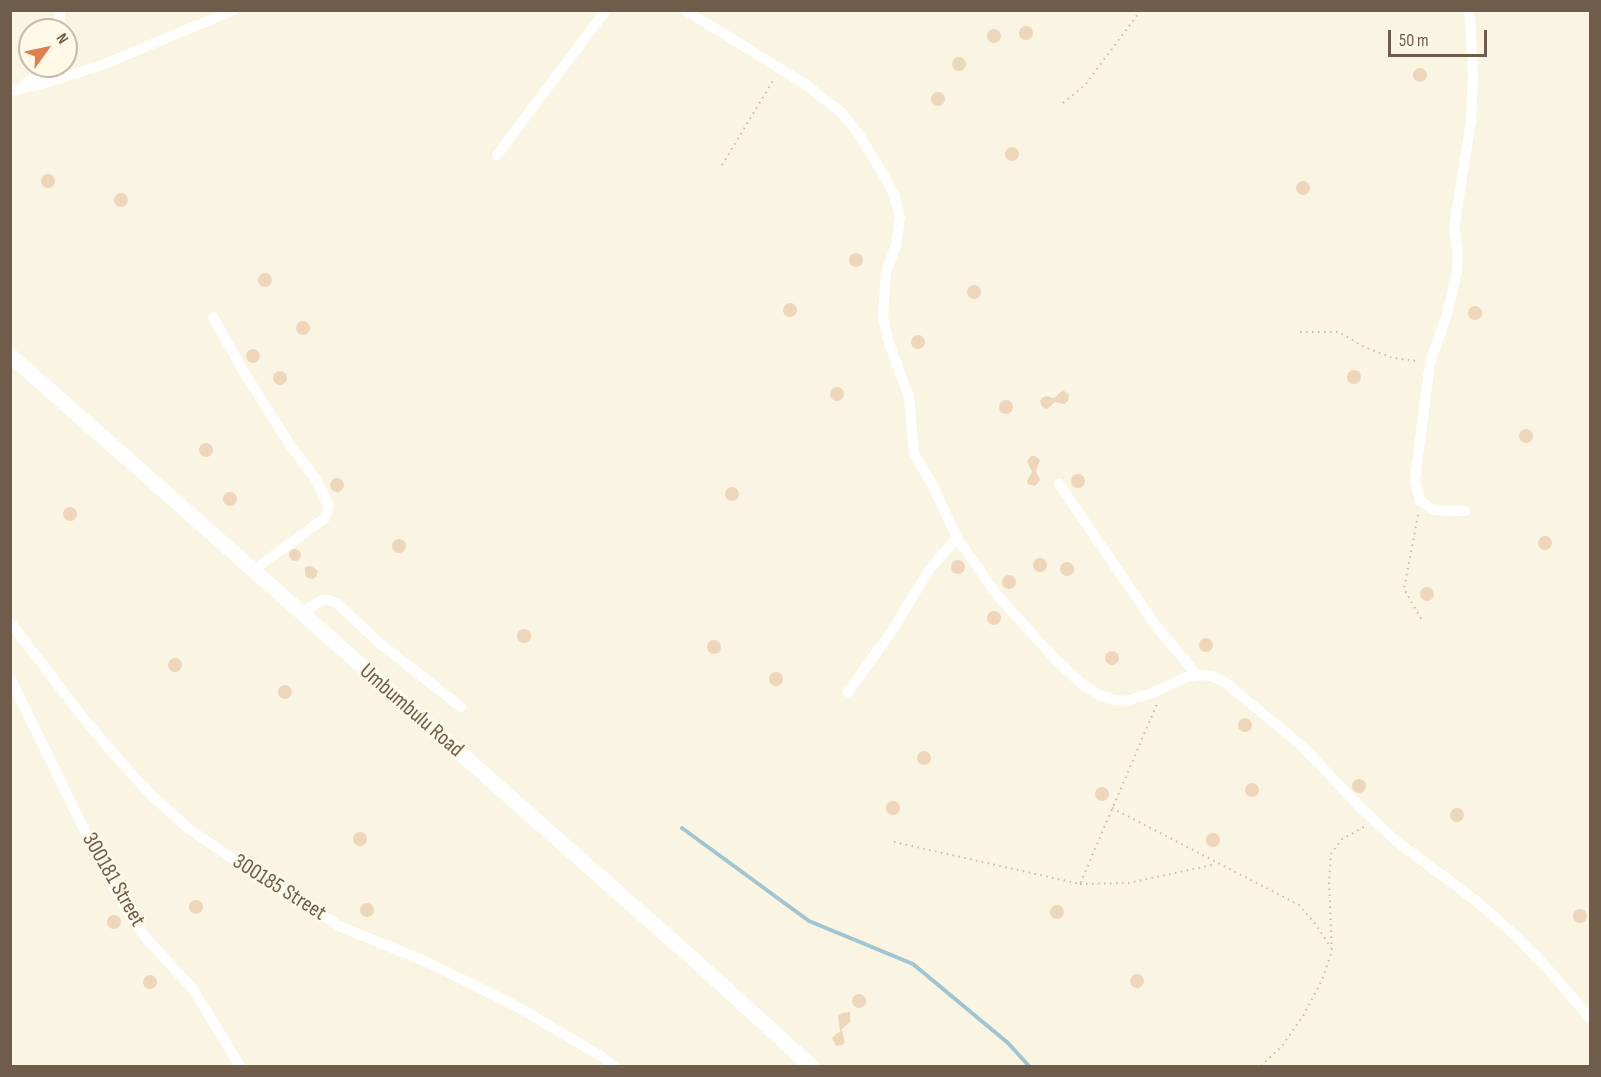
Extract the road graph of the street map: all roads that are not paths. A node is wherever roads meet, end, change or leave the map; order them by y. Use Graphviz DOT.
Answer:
graph roads {
  1 [pos="234,10"];
  2 [pos="606,10"];
  3 [pos="685,10"];
  4 [pos="1468,10"];
  5 [pos="30,78"];
  6 [pos="16,90"];
  7 [pos="497,155"];
  8 [pos="213,317"];
  9 [pos="10,355"];
  10 [pos="1059,484"];
  11 [pos="1465,511"];
  12 [pos="957,537"];
  13 [pos="252,571"];
  14 [pos="301,613"];
  15 [pos="11,625"];
  16 [pos="1197,675"];
  17 [pos="10,678"];
  18 [pos="848,692"];
  19 [pos="461,707"];
  20 [pos="1590,1018"];
  21 [pos="240,1066"];
  22 [pos="614,1066"];
  23 [pos="811,1066"];
  1 -- 6 [label="street"];
  2 -- 7 [label="street"];
  3 -- 12 [label="street"];
  4 -- 11 [label="street"];
  5 -- 6 [label="street"];
  8 -- 13 [label="street"];
  9 -- 13 [label="main road, Umbumbulu Road"];
  10 -- 16 [label="street"];
  12 -- 16 [label="street"];
  12 -- 18 [label="street"];
  13 -- 14 [label="main road, Umbumbulu Road"];
  14 -- 19 [label="street"];
  14 -- 23 [label="main road, Umbumbulu Road"];
  15 -- 22 [label="street, 300185 Street"];
  16 -- 20 [label="street"];
  17 -- 21 [label="street, 300181 Street"];
}
